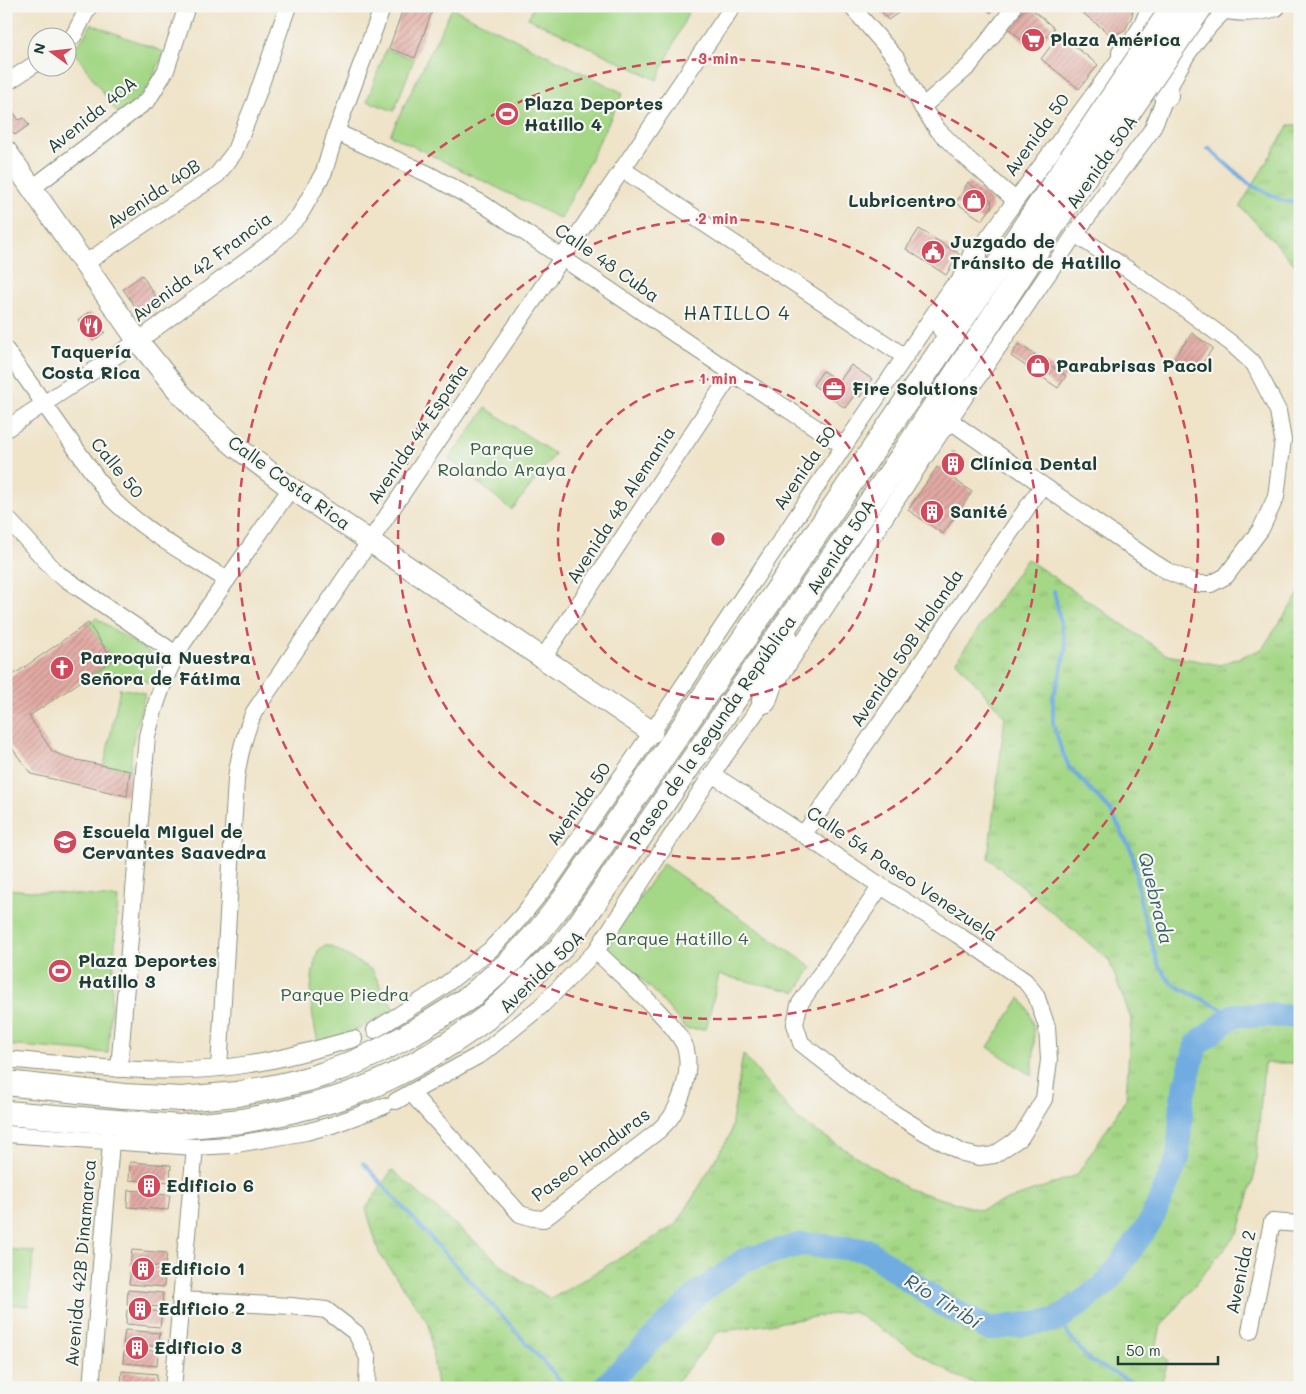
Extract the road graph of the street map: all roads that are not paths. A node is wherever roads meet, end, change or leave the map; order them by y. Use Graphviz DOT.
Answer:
graph roads {
  1 [pos="89,6"];
  2 [pos="187,6"];
  3 [pos="288,6"];
  4 [pos="383,6"];
  5 [pos="733,6"];
  6 [pos="851,6"];
  7 [pos="1150,6"];
  8 [pos="1174,6"];
  9 [pos="1201,6"];
  10 [pos="1274,6"];
  11 [pos="1221,7"];
  12 [pos="1012,10"];
  13 [pos="78,28"];
  14 [pos="1124,54"];
  15 [pos="28,69"];
  16 [pos="6,84"];
  17 [pos="1166,95"];
  18 [pos="922,107"];
  19 [pos="336,132"];
  20 [pos="6,151"];
  21 [pos="1080,164"];
  22 [pos="622,168"];
  23 [pos="31,189"];
  24 [pos="1015,200"];
  25 [pos="1075,234"];
  26 [pos="975,255"];
  27 [pos="563,257"];
  28 [pos="84,264"];
  29 [pos="138,341"];
  30 [pos="6,350"];
  31 [pos="904,356"];
  32 [pos="732,373"];
  33 [pos="923,376"];
  34 [pos="44,405"];
  35 [pos="949,420"];
  36 [pos="6,429"];
  37 [pos="844,446"];
  38 [pos="901,458"];
  39 [pos="1042,486"];
  40 [pos="291,488"];
  41 [pos="6,517"];
  42 [pos="370,541"];
  43 [pos="227,580"];
  44 [pos="794,612"];
  45 [pos="176,654"];
  46 [pos="543,658"];
  47 [pos="764,701"];
  48 [pos="652,732"];
  49 [pos="712,774"];
  50 [pos="804,834"];
  51 [pos="881,886"];
  52 [pos="596,951"];
  53 [pos="375,1030"];
  54 [pos="354,1039"];
  55 [pos="6,1059"];
  56 [pos="219,1068"];
  57 [pos="119,1070"];
  58 [pos="6,1083"];
  59 [pos="411,1093"];
  60 [pos="390,1103"];
  61 [pos="6,1113"];
  62 [pos="6,1134"];
  63 [pos="111,1142"];
  64 [pos="195,1147"];
  65 [pos="1300,1224"];
  66 [pos="180,1300"];
  67 [pos="1250,1331"];
  68 [pos="91,1388"];
  69 [pos="173,1388"];
  70 [pos="367,1388"];
  1 -- 13 [label="street"];
  2 -- 23 [label="street, Avenida 40A"];
  3 -- 28 [label="street, Avenida 40B"];
  4 -- 19 [label="street, Avenida 42 Francia"];
  5 -- 22 [label="street, Avenida 44 España"];
  6 -- 18 [label="street"];
  7 -- 14 [label="street, Avenida 50"];
  8 -- 21 [label="highway, Paseo de la Segunda República, bridge"];
  9 -- 21 [label="highway, Paseo de la Segunda República, bridge"];
  10 -- 11 [label="main road"];
  11 -- 17 [label="street, Avenida 50A"];
  12 -- 18 [label="street"];
  14 -- 17 [label="highway"];
  14 -- 24 [label="street, Avenida 50"];
  15 -- 16 [label="street"];
  17 -- 25 [label="street, Avenida 50A"];
  18 -- 24 [label="street"];
  19 -- 27 [label="street, Calle 48 Cuba"];
  19 -- 29 [label="street, Avenida 42 Francia"];
  20 -- 23 [label="main road, Calle Costa Rica"];
  21 -- 33 [label="highway, Paseo de la Segunda República"];
  21 -- 38 [label="highway, Paseo de la Segunda República"];
  22 -- 27 [label="street, Avenida 44 España"];
  22 -- 31 [label="street"];
  23 -- 28 [label="main road, Calle Costa Rica"];
  24 -- 26 [label="street, Avenida 50"];
  25 -- 35 [label="street, Avenida 50A"];
  25 -- 39 [label="street"];
  26 -- 31 [label="street, Avenida 50"];
  26 -- 33 [label="highway"];
  27 -- 32 [label="street, Calle 48 Cuba"];
  27 -- 42 [label="street, Avenida 44 España"];
  28 -- 29 [label="main road, Calle Costa Rica"];
  29 -- 34 [label="street, Avenida 42 Francia"];
  29 -- 40 [label="main road, Calle Costa Rica"];
  30 -- 34 [label="street, Calle 50"];
  31 -- 37 [label="street, Avenida 50"];
  32 -- 37 [label="street, Calle 48 Cuba"];
  32 -- 46 [label="street, Avenida 48 Alemania"];
  33 -- 58 [label="highway, Paseo de la Segunda República, bridge"];
  34 -- 36 [label="street, Avenida 42 Francia"];
  34 -- 43 [label="street, Calle 50"];
  35 -- 38 [label="highway"];
  35 -- 39 [label="street"];
  35 -- 47 [label="street, Avenida 50A"];
  37 -- 48 [label="street, Avenida 50"];
  38 -- 44 [label="highway, Paseo de la Segunda República"];
  39 -- 50 [label="street, Avenida 50B Holanda"];
  40 -- 42 [label="main road, Calle Costa Rica"];
  40 -- 43 [label="street"];
  41 -- 45 [label="street"];
  42 -- 46 [label="main road, Calle Costa Rica"];
  42 -- 56 [label="street, Avenida 44 España"];
  43 -- 45 [label="street"];
  44 -- 47 [label="highway"];
  44 -- 61 [label="highway, Paseo de la Segunda República, bridge"];
  45 -- 57 [label="street"];
  46 -- 48 [label="main road, Calle Costa Rica"];
  47 -- 49 [label="street, Avenida 50A"];
  48 -- 53 [label="street, Avenida 50"];
  49 -- 50 [label="street, Calle 54 Paseo Venezuela"];
  49 -- 52 [label="street, Avenida 50A"];
  50 -- 51 [label="street, Calle 54 Paseo Venezuela"];
  51 -- 51 [label="street, Calle 54 Paseo Venezuela"];
  52 -- 59 [label="street, Avenida 50A"];
  52 -- 59 [label="street, Paseo Honduras"];
  53 -- 54 [label="street"];
  53 -- 60 [label="street"];
  54 -- 56 [label="street"];
  54 -- 60 [label="street"];
  55 -- 57 [label="street"];
  56 -- 57 [label="street"];
  59 -- 60 [label="street, Avenida 50A"];
  60 -- 64 [label="street, Avenida 50A"];
  62 -- 63 [label="street, Avenida 50A"];
  63 -- 64 [label="street, Avenida 50A"];
  63 -- 68 [label="street, Avenida 42B Dinamarca"];
  64 -- 66 [label="street"];
  65 -- 67 [label="street, Avenida 2"];
  66 -- 69 [label="street"];
  66 -- 70 [label="street"];
}
